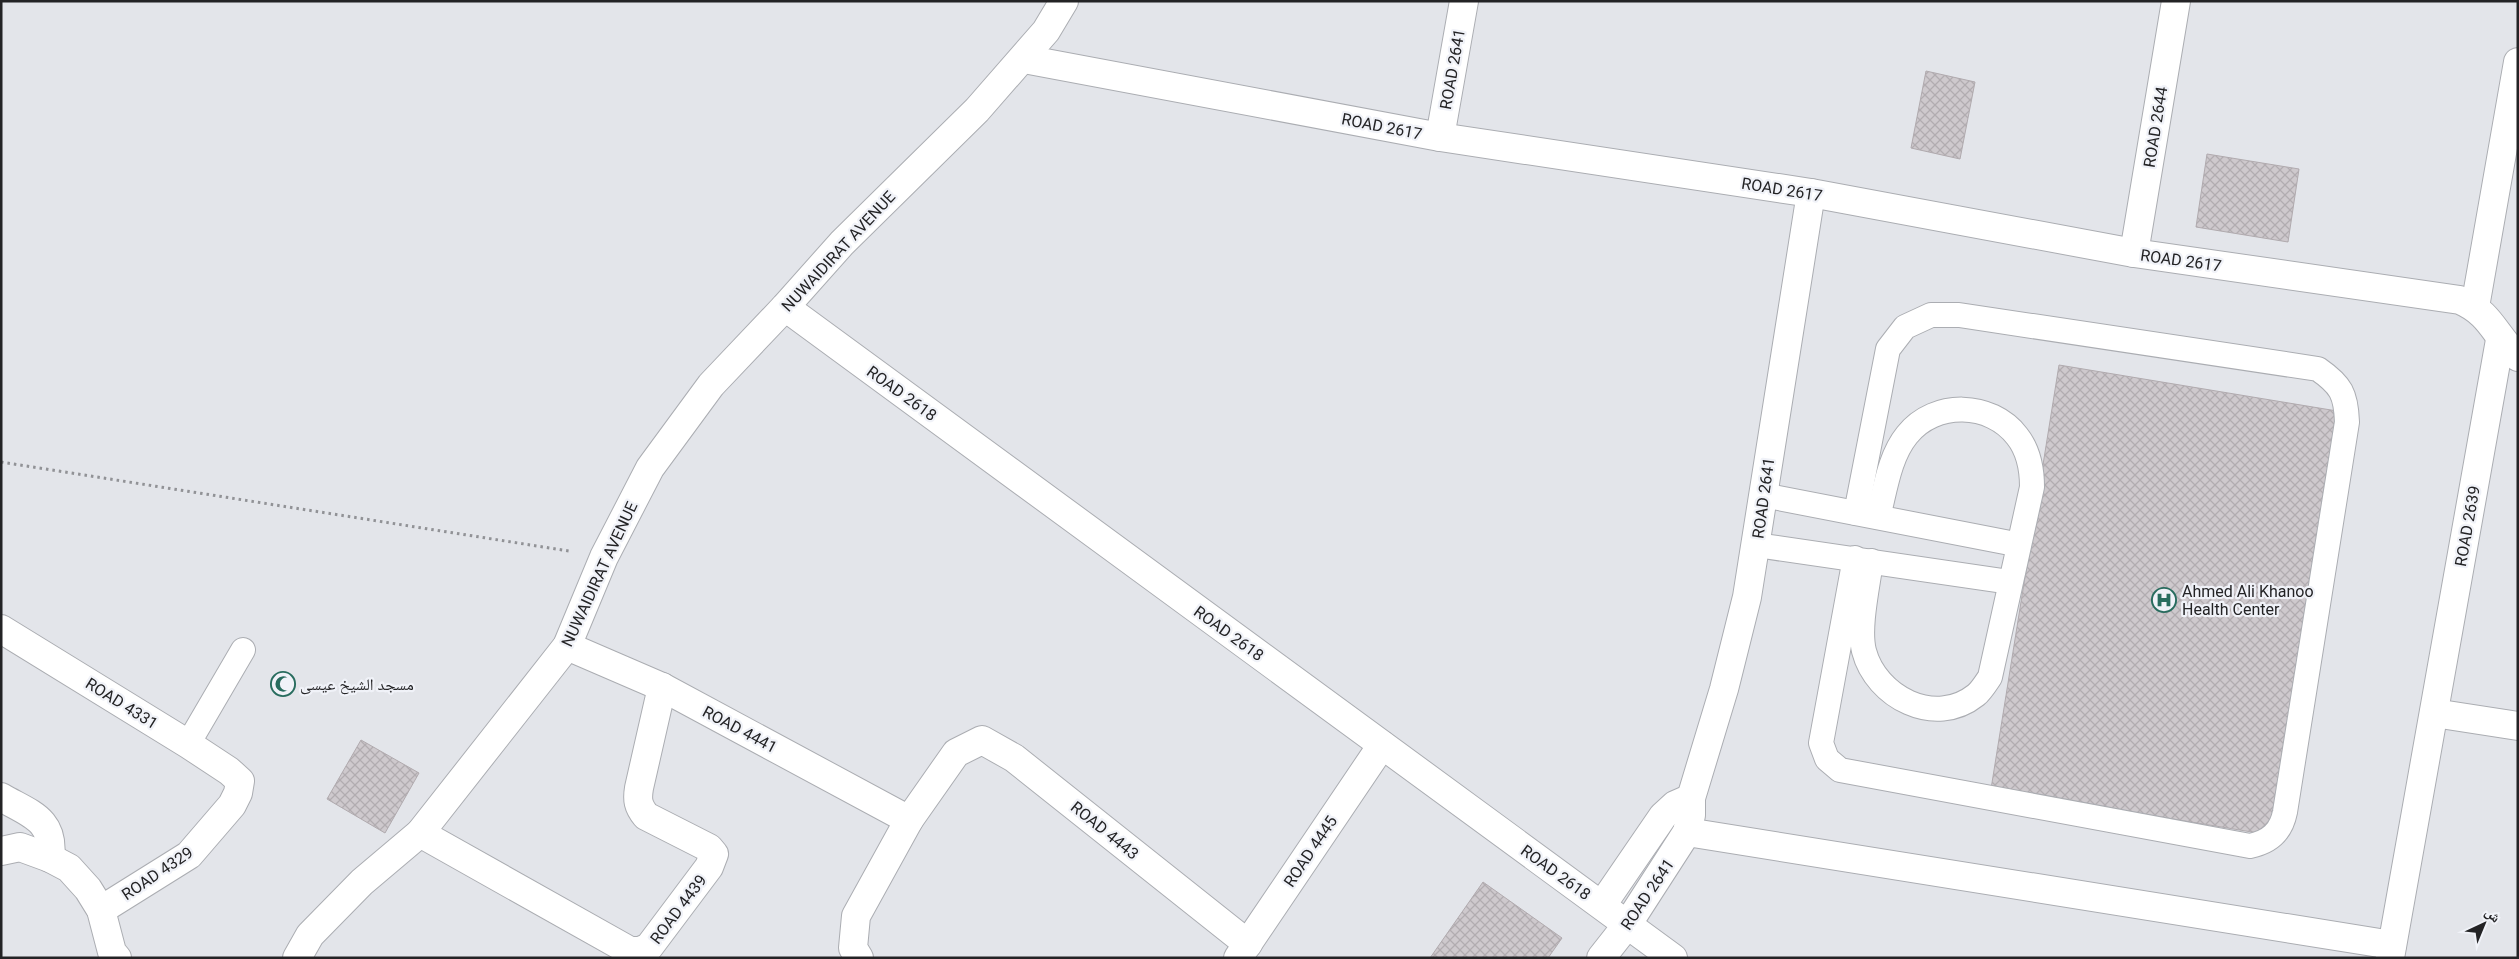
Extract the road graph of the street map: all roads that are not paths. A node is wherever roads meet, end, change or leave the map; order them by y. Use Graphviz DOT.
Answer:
graph roads {
  1 [pos="1064,1"];
  2 [pos="1464,1"];
  3 [pos="2176,1"];
  4 [pos="1024,59"];
  5 [pos="2518,62"];
  6 [pos="1440,137"];
  7 [pos="1811,193"];
  8 [pos="2134,253"];
  9 [pos="2475,307"];
  10 [pos="785,308"];
  11 [pos="2509,348"];
  12 [pos="1763,494"];
  13 [pos="1867,515"];
  14 [pos="2010,543"];
  15 [pos="1756,545"];
  16 [pos="1863,559"];
  17 [pos="2003,581"];
  18 [pos="1,629"];
  19 [pos="567,646"];
  20 [pos="243,650"];
  21 [pos="662,687"];
  22 [pos="2434,713"];
  23 [pos="2518,726"];
  24 [pos="188,744"];
  25 [pos="1382,745"];
  26 [pos="240,781"];
  27 [pos="1,798"];
  28 [pos="1691,798"];
  29 [pos="909,820"];
  30 [pos="1687,832"];
  31 [pos="420,833"];
  32 [pos="1,851"];
  33 [pos="59,863"];
  34 [pos="1602,905"];
  35 [pos="101,910"];
  36 [pos="1627,924"];
  37 [pos="1243,951"];
  38 [pos="2391,951"];
  39 [pos="117,958"];
  40 [pos="297,958"];
  41 [pos="859,958"];
  42 [pos="1601,958"];
  43 [pos="1673,958"];
  1 -- 4 [label="street, NUWAIDIRAT AVENUE"];
  2 -- 6 [label="street, ROAD 2641"];
  3 -- 8 [label="street, ROAD 2644"];
  4 -- 6 [label="street, ROAD 2617"];
  4 -- 10 [label="street, NUWAIDIRAT AVENUE"];
  5 -- 9 [label="street"];
  6 -- 7 [label="street, ROAD 2617"];
  7 -- 8 [label="street, ROAD 2617"];
  7 -- 12 [label="street, ROAD 2641"];
  8 -- 9 [label="street, ROAD 2617"];
  9 -- 11 [label="street, ROAD 2617"];
  10 -- 19 [label="street, NUWAIDIRAT AVENUE"];
  10 -- 25 [label="street, ROAD 2618"];
  11 -- 22 [label="street, ROAD 2639"];
  12 -- 13 [label="lane"];
  12 -- 15 [label="street, ROAD 2641"];
  13 -- 14 [label="lane"];
  13 -- 16 [label="lane"];
  13 -- 16 [label="lane"];
  15 -- 16 [label="lane"];
  15 -- 28 [label="street, ROAD 2641"];
  16 -- 17 [label="lane"];
  18 -- 24 [label="street, ROAD 4331"];
  19 -- 21 [label="street, ROAD 4441"];
  19 -- 31 [label="street, NUWAIDIRAT AVENUE"];
  20 -- 24 [label="lane"];
  21 -- 29 [label="street, ROAD 4441"];
  21 -- 31 [label="street, ROAD 4439"];
  22 -- 23 [label="street"];
  22 -- 38 [label="street, ROAD 2639"];
  24 -- 26 [label="street, ROAD 4331"];
  25 -- 34 [label="street, ROAD 2618"];
  25 -- 37 [label="street, ROAD 4445"];
  26 -- 35 [label="street, ROAD 4329"];
  27 -- 33 [label="street"];
  28 -- 30 [label="street, ROAD 2641"];
  28 -- 34 [label="street, ROAD 2641"];
  29 -- 37 [label="street, ROAD 4443"];
  29 -- 41 [label="street"];
  30 -- 36 [label="street, ROAD 2641"];
  30 -- 38 [label="street"];
  31 -- 40 [label="street, NUWAIDIRAT AVENUE"];
  32 -- 33 [label="street"];
  33 -- 35 [label="street"];
  34 -- 36 [label="street, ROAD 2618"];
  35 -- 39 [label="street"];
  36 -- 42 [label="street, ROAD 2641"];
  36 -- 43 [label="street, ROAD 2618"];
}
